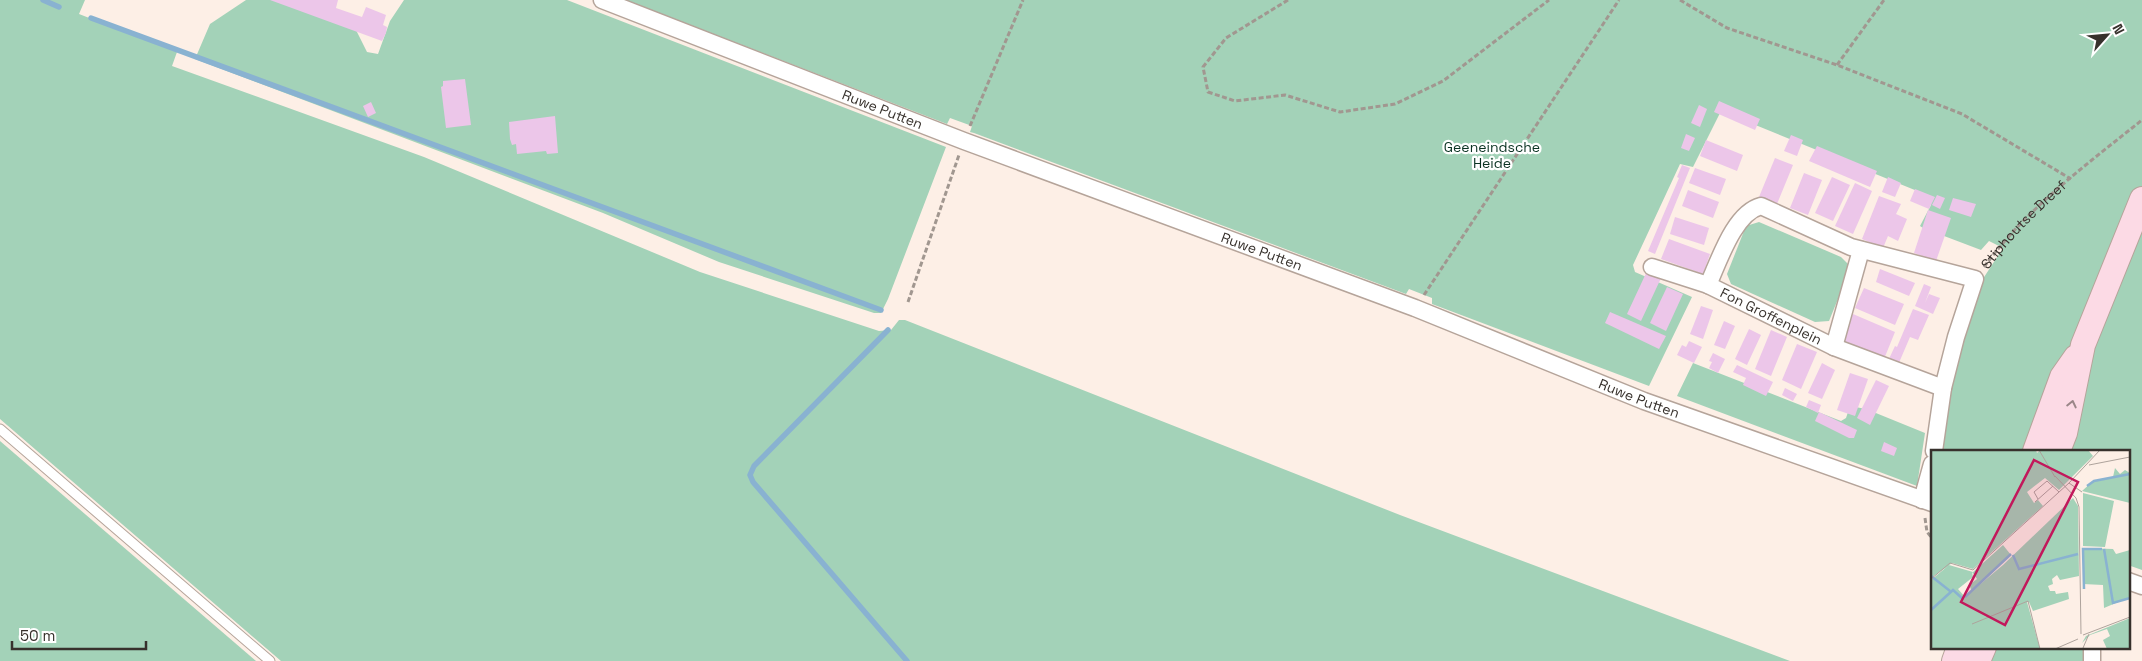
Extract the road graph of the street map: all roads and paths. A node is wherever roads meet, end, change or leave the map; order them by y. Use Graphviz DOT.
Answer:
graph roads {
  1 [pos="602,0"];
  2 [pos="1288,0"];
  3 [pos="1549,0"];
  4 [pos="1619,0"];
  5 [pos="1680,0"];
  6 [pos="1884,0"];
  7 [pos="1837,65"];
  8 [pos="2142,120"];
  9 [pos="2071,179"];
  10 [pos="2142,199"];
  11 [pos="1861,250"];
  12 [pos="1652,267"];
  13 [pos="1975,279"];
  14 [pos="1708,285"];
  15 [pos="1415,308"];
  16 [pos="2084,345"];
  17 [pos="1834,346"];
  18 [pos="1944,388"];
  19 [pos="0,429"];
  20 [pos="1934,450"];
  21 [pos="2035,450"];
  22 [pos="2058,450"];
  23 [pos="1931,477"];
  24 [pos="1929,504"];
  25 [pos="2130,582"];
  26 [pos="2142,586"];
  27 [pos="1959,648"];
  28 [pos="1984,648"];
  29 [pos="2092,648"];
  30 [pos="270,661"];
  31 [pos="1954,661"];
  32 [pos="1978,661"];
  33 [pos="2092,661"];
  1 -- 15 [label="street, Ruwe Putten"];
  2 -- 3 [label="path"];
  4 -- 15 [label="path"];
  5 -- 7 [label="path"];
  6 -- 7 [label="path"];
  7 -- 9 [label="path"];
  8 -- 9 [label="path, Stiphoutse Dreef"];
  9 -- 13 [label="path, Stiphoutse Dreef"];
  10 -- 16 [label="main road"];
  11 -- 13 [label="street, Fon Groffenplein"];
  11 -- 14 [label="street, Fon Groffenplein"];
  11 -- 17 [label="street, Fon Groffenplein"];
  12 -- 14 [label="street, Fon Groffenplein"];
  13 -- 18 [label="street, Stiphoutse Dreef"];
  14 -- 17 [label="street, Fon Groffenplein"];
  15 -- 24 [label="street, Ruwe Putten"];
  16 -- 21 [label="main road"];
  22 -- 16 [label="main road, one-way"];
  17 -- 18 [label="street, Fon Groffenplein"];
  18 -- 20 [label="street, Stiphoutse Dreef"];
  19 -- 30 [label="lane"];
  23 -- 24 [label="street"];
  25 -- 26 [label="street"];
  27 -- 31 [label="main road"];
  28 -- 32 [label="main road"];
  29 -- 33 [label="street"];
}
